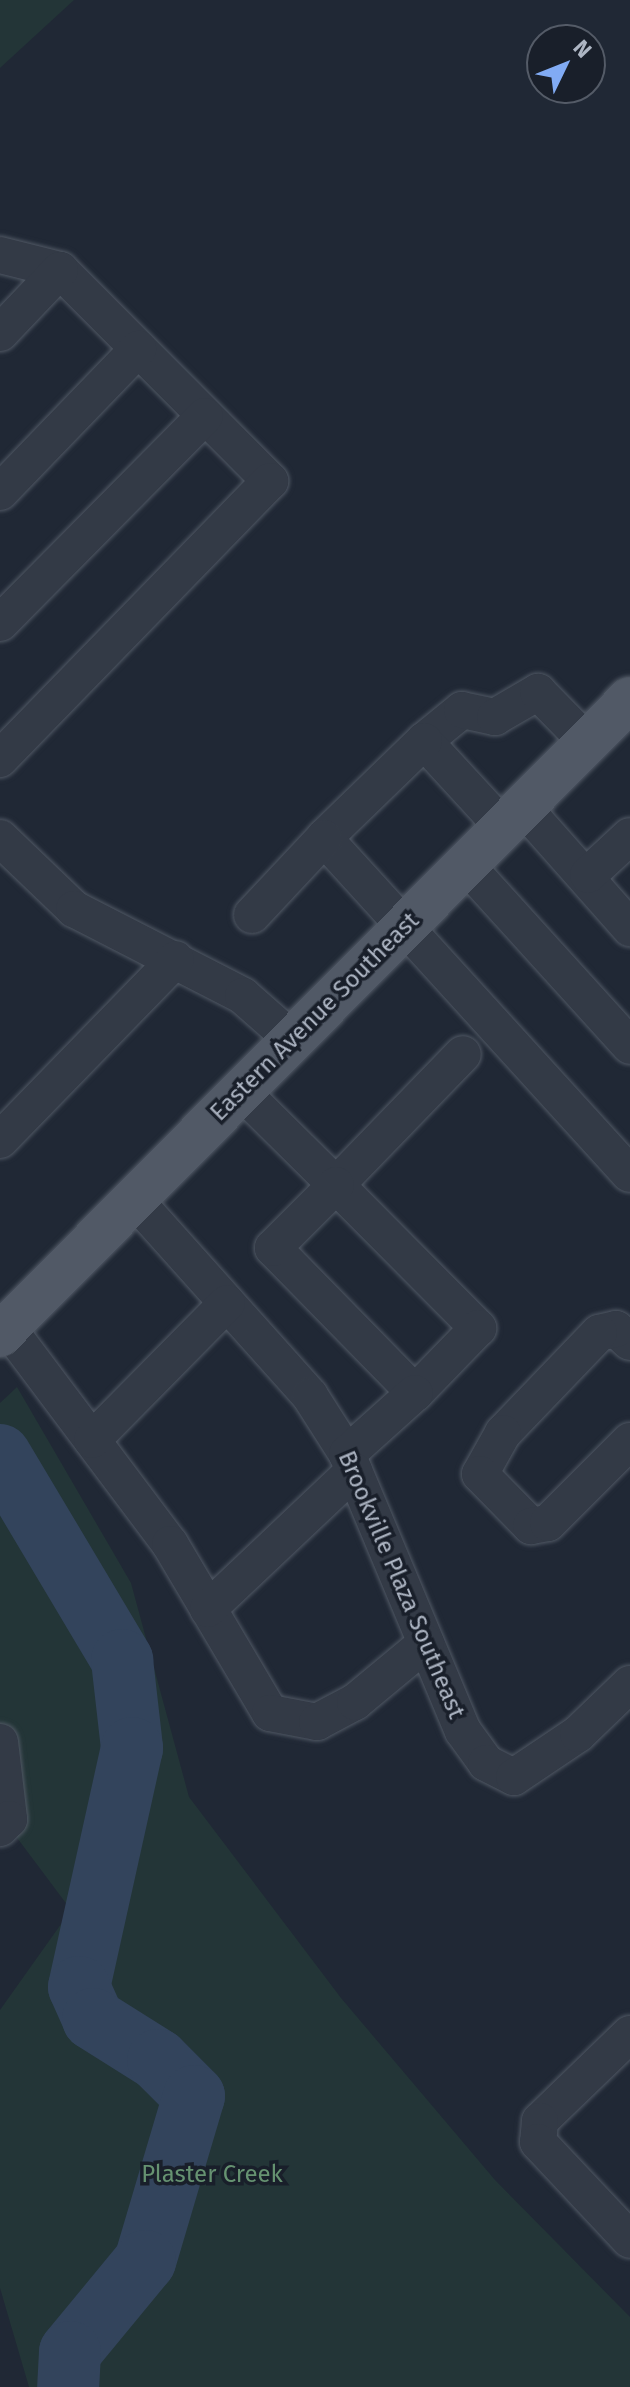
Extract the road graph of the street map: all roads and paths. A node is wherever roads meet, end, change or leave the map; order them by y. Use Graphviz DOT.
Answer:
graph roads {
  1 [pos="0,255"];
  2 [pos="60,270"];
  3 [pos="0,333"];
  4 [pos="138,349"];
  5 [pos="205,416"];
  6 [pos="0,492"];
  7 [pos="0,623"];
  8 [pos="630,699"];
  9 [pos="424,741"];
  10 [pos="587,742"];
  11 [pos="0,759"];
  12 [pos="513,817"];
  13 [pos="630,836"];
  14 [pos="0,838"];
  15 [pos="324,838"];
  16 [pos="466,865"];
  17 [pos="588,875"];
  18 [pos="252,915"];
  19 [pos="404,927"];
  20 [pos="630,928"];
  21 [pos="176,959"];
  22 [pos="292,1039"];
  23 [pos="630,1046"];
  24 [pos="463,1054"];
  25 [pos="240,1090"];
  26 [pos="0,1140"];
  27 [pos="630,1174"];
  28 [pos="336,1185"];
  29 [pos="134,1199"];
  30 [pos="227,1303"];
  31 [pos="4,1331"];
  32 [pos="630,1342"];
  33 [pos="415,1393"];
  34 [pos="92,1440"];
  35 [pos="630,1441"];
  36 [pos="350,1462"];
  37 [pos="208,1609"];
  38 [pos="426,1643"];
  39 [pos="630,1684"];
  40 [pos="0,1742"];
  41 [pos="0,1828"];
  42 [pos="630,2034"];
  43 [pos="630,2240"];
  1 -- 2 [label="street"];
  2 -- 3 [label="street"];
  2 -- 4 [label="street"];
  4 -- 5 [label="street"];
  4 -- 6 [label="street"];
  5 -- 7 [label="street"];
  5 -- 11 [label="street"];
  8 -- 10 [label="main road, Eastern Avenue Southeast"];
  9 -- 10 [label="street"];
  9 -- 12 [label="street"];
  9 -- 15 [label="street"];
  10 -- 12 [label="main road, Eastern Avenue Southeast"];
  12 -- 16 [label="main road, Eastern Avenue Southeast"];
  12 -- 17 [label="street"];
  13 -- 17 [label="street"];
  14 -- 21 [label="street"];
  15 -- 18 [label="street"];
  15 -- 19 [label="street"];
  16 -- 19 [label="main road, Eastern Avenue Southeast"];
  16 -- 23 [label="street"];
  17 -- 20 [label="street"];
  19 -- 22 [label="main road, Eastern Avenue Southeast"];
  19 -- 27 [label="street"];
  21 -- 22 [label="street"];
  21 -- 26 [label="street"];
  22 -- 25 [label="main road, Eastern Avenue Southeast"];
  24 -- 28 [label="street"];
  25 -- 28 [label="street"];
  25 -- 29 [label="main road, Eastern Avenue Southeast"];
  28 -- 33 [label="street"];
  28 -- 33 [label="street"];
  29 -- 30 [label="street, Brookville Plaza Southeast"];
  29 -- 31 [label="main road, Eastern Avenue Southeast"];
  30 -- 34 [label="street"];
  30 -- 36 [label="street, Brookville Plaza Southeast"];
  31 -- 34 [label="street"];
  32 -- 35 [label="street"];
  33 -- 36 [label="street"];
  34 -- 37 [label="street"];
  36 -- 37 [label="street"];
  36 -- 38 [label="street, Brookville Plaza Southeast"];
  37 -- 38 [label="street"];
  38 -- 39 [label="street, Brookville Plaza Southeast"];
  40 -- 41 [label="street"];
  42 -- 43 [label="street"];
}
